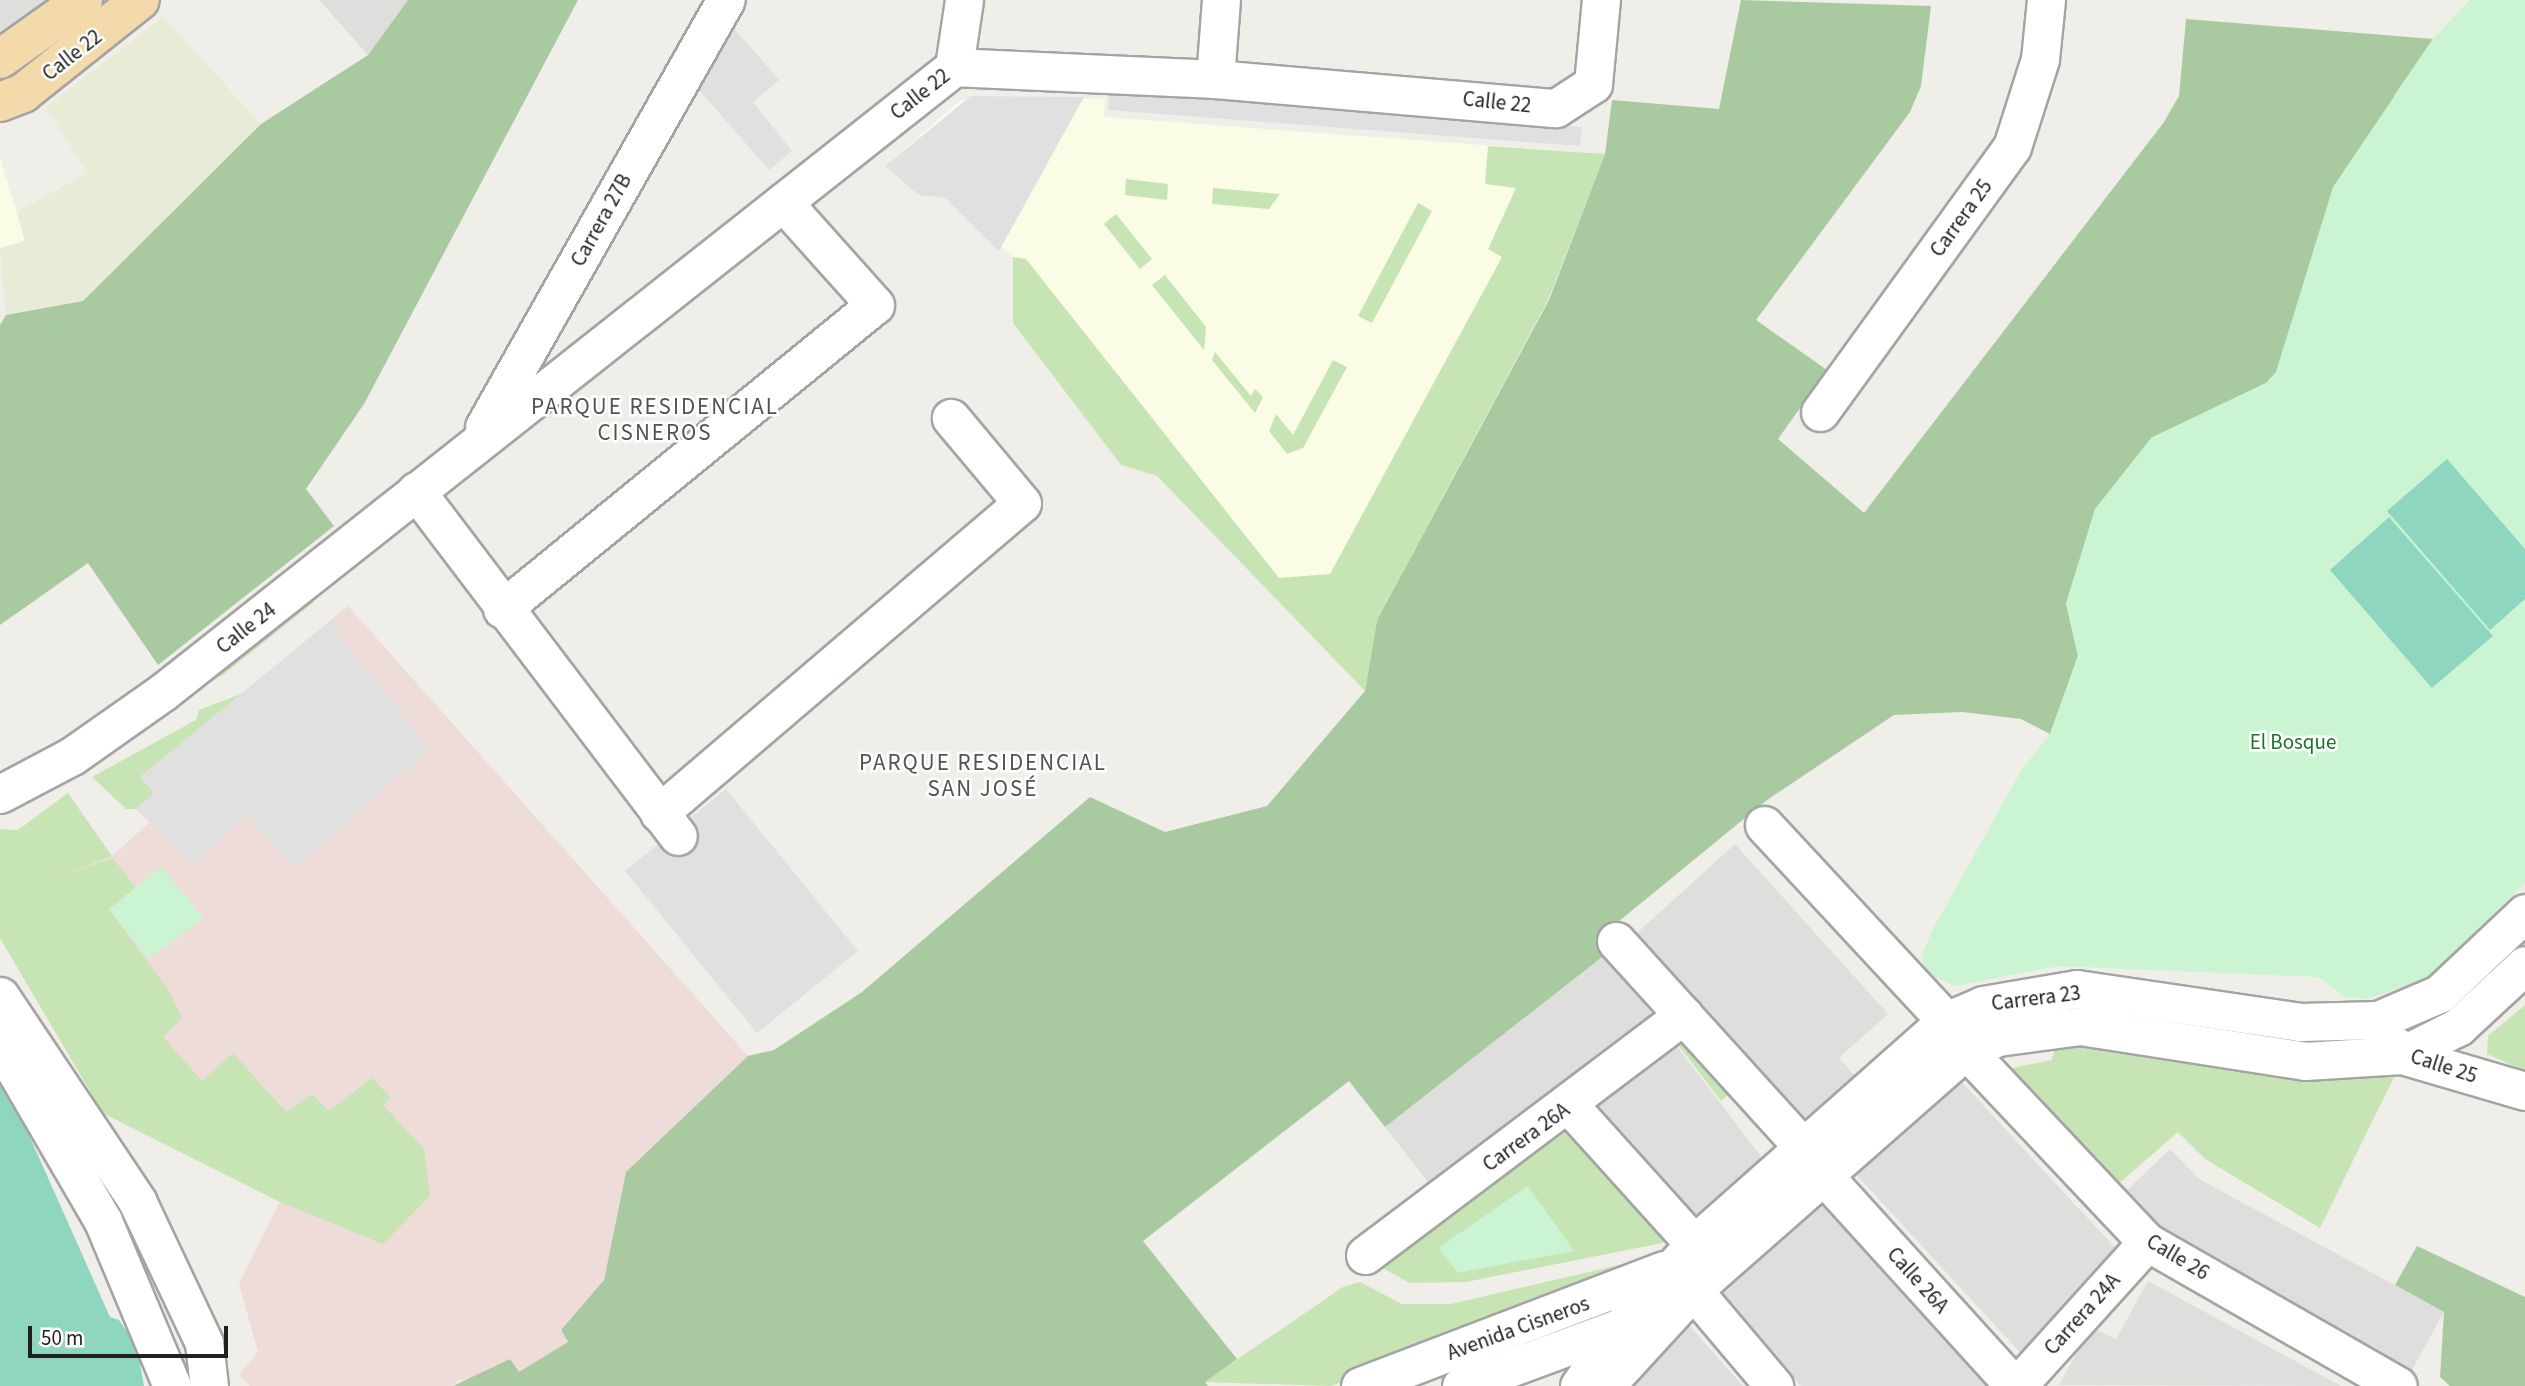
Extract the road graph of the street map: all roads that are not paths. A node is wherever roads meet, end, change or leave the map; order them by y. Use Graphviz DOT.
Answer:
graph roads {
  1 [pos="83,0"];
  2 [pos="140,0"];
  3 [pos="726,0"];
  4 [pos="964,0"];
  5 [pos="1221,0"];
  6 [pos="1601,0"];
  7 [pos="2046,0"];
  8 [pos="2,58"];
  9 [pos="954,67"];
  10 [pos="1215,79"];
  11 [pos="12,97"];
  12 [pos="783,202"];
  13 [pos="1819,412"];
  14 [pos="951,418"];
  15 [pos="477,440"];
  16 [pos="416,491"];
  17 [pos="502,609"];
  18 [pos="0,794"];
  19 [pos="1764,825"];
  20 [pos="2525,912"];
  21 [pos="1616,941"];
  22 [pos="2525,965"];
  23 [pos="0,996"];
  24 [pos="1685,1015"];
  25 [pos="2378,1020"];
  26 [pos="1956,1036"];
  27 [pos="0,1044"];
  28 [pos="2402,1055"];
  29 [pos="2525,1091"];
  30 [pos="1569,1105"];
  31 [pos="1813,1162"];
  32 [pos="2147,1242"];
  33 [pos="1365,1255"];
  34 [pos="1687,1267"];
  35 [pos="1619,1329"];
  36 [pos="1514,1376"];
  37 [pos="172,1386"];
  38 [pos="209,1386"];
  39 [pos="1360,1386"];
  40 [pos="1461,1386"];
  41 [pos="1567,1386"];
  42 [pos="1579,1386"];
  43 [pos="1606,1386"];
  44 [pos="1774,1386"];
  45 [pos="2015,1386"];
  46 [pos="2398,1386"];
  1 -- 8 [label="main road"];
  2 -- 11 [label="main road, Calle 22"];
  3 -- 15 [label="street, Carrera 27B"];
  4 -- 9 [label="street"];
  5 -- 10 [label="street"];
  6 -- 10 [label="street, Calle 22"];
  7 -- 13 [label="street, Carrera 25"];
  8 -- 11 [label="main road"];
  9 -- 10 [label="street, Calle 22"];
  9 -- 12 [label="street, Calle 22"];
  12 -- 15 [label="street, Calle 22"];
  12 -- 17 [label="street"];
  14 -- 17 [label="street"];
  15 -- 16 [label="street, Calle 24"];
  16 -- 17 [label="street"];
  16 -- 18 [label="street, Calle 24"];
  19 -- 26 [label="street, Calle 26"];
  20 -- 25 [label="street, Carrera 23"];
  21 -- 24 [label="street, Calle 26A"];
  22 -- 28 [label="street, Carrera 23"];
  23 -- 38 [label="street"];
  24 -- 30 [label="street, Carrera 26A"];
  24 -- 31 [label="street, Calle 26A"];
  25 -- 26 [label="street, Carrera 23"];
  25 -- 28 [label="street, Calle 25"];
  26 -- 28 [label="street, Carrera 23"];
  26 -- 31 [label="street, Carrera 23"];
  26 -- 32 [label="street, Calle 26"];
  27 -- 37 [label="street"];
  28 -- 29 [label="street, Calle 25"];
  30 -- 33 [label="street, Carrera 26A"];
  30 -- 34 [label="street"];
  31 -- 34 [label="street, Carrera 23"];
  31 -- 45 [label="street, Calle 26A"];
  32 -- 45 [label="street, Carrera 24A"];
  32 -- 46 [label="street, Calle 26"];
  34 -- 35 [label="street, Carrera 23"];
  34 -- 39 [label="street, Avenida Cisneros"];
  34 -- 43 [label="street, Carrera 23"];
  34 -- 44 [label="street"];
  35 -- 36 [label="street, Avenida Cisneros"];
  35 -- 42 [label="street, Carrera 23"];
  36 -- 40 [label="street, Avenida Cisneros"];
  36 -- 41 [label="street"];
}
